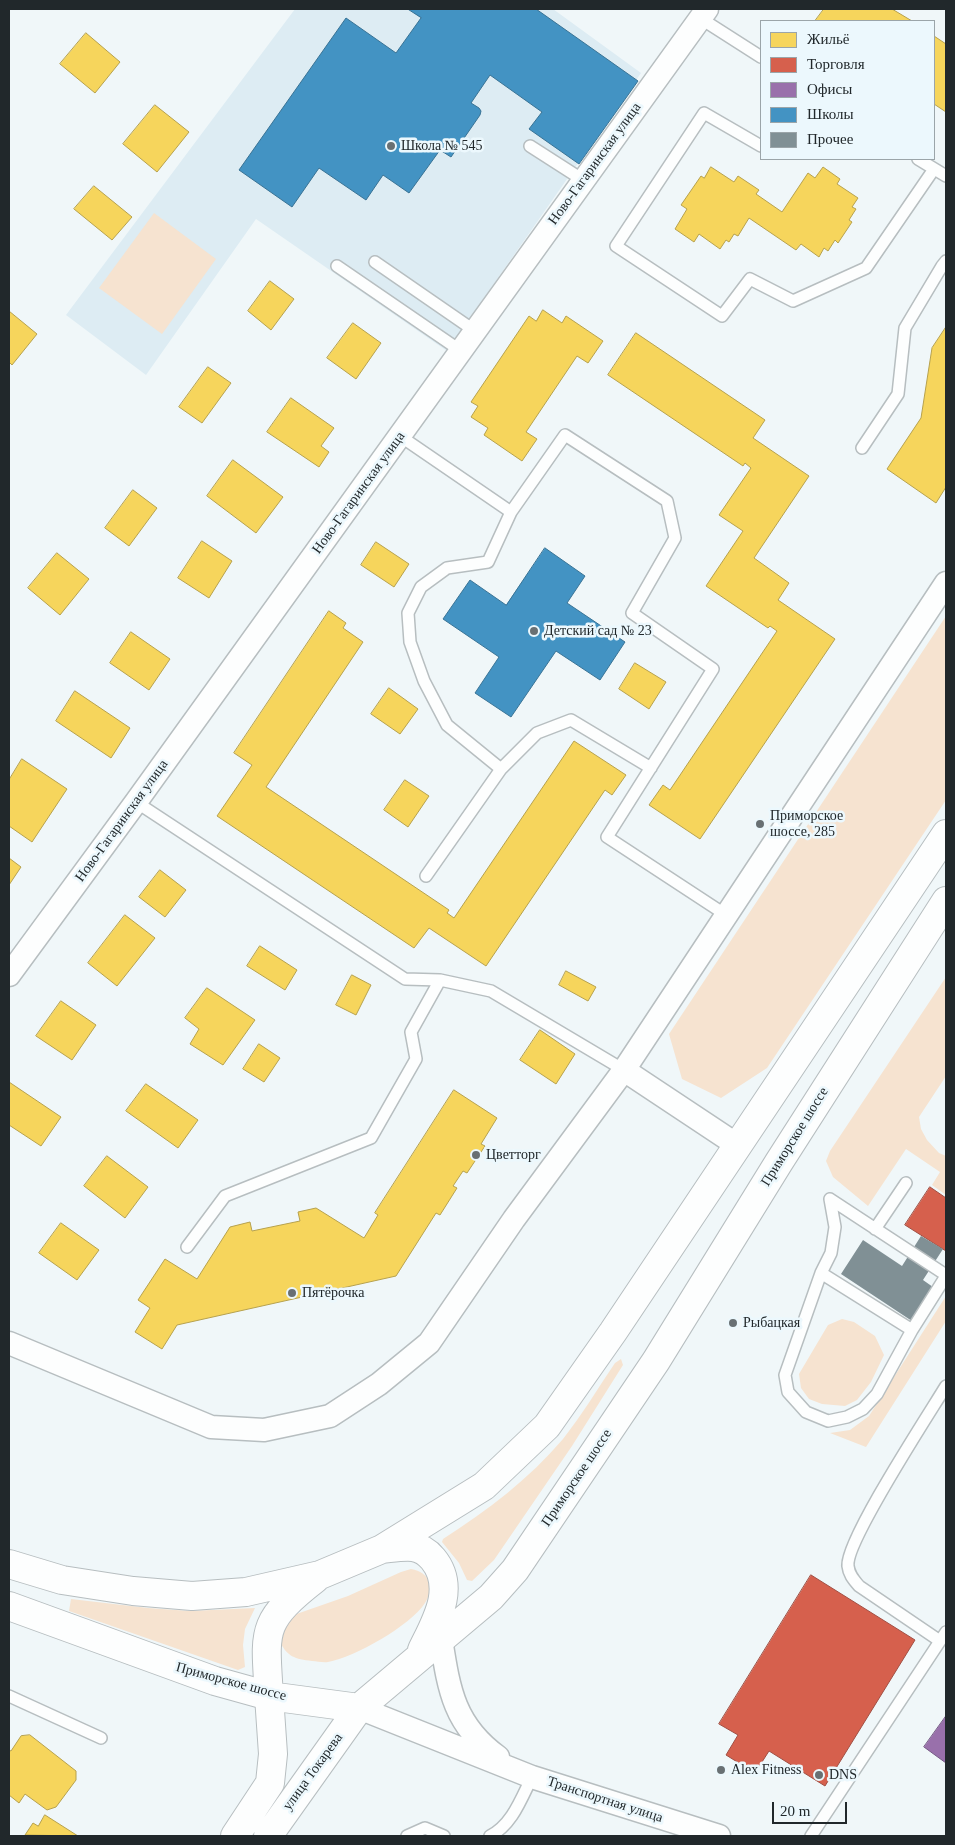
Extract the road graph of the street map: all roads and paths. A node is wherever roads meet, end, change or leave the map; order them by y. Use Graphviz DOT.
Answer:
graph roads {
  1 [pos="704,13"];
  2 [pos="760,56"];
  3 [pos="760,145"];
  4 [pos="530,146"];
  5 [pos="920,160"];
  6 [pos="934,169"];
  7 [pos="946,176"];
  8 [pos="583,180"];
  9 [pos="946,261"];
  10 [pos="375,262"];
  11 [pos="337,266"];
  12 [pos="475,331"];
  13 [pos="461,351"];
  14 [pos="400,436"];
  15 [pos="862,448"];
  16 [pos="510,512"];
  17 [pos="946,583"];
  18 [pos="651,768"];
  19 [pos="501,769"];
  20 [pos="136,802"];
  21 [pos="946,834"];
  22 [pos="426,876"];
  23 [pos="946,901"];
  24 [pos="726,915"];
  25 [pos="935,934"];
  26 [pos="9,975"];
  27 [pos="440,980"];
  28 [pos="624,1070"];
  29 [pos="738,1145"];
  30 [pos="906,1183"];
  31 [pos="875,1229"];
  32 [pos="188,1247"];
  33 [pos="821,1273"];
  34 [pos="946,1276"];
  35 [pos="912,1330"];
  36 [pos="9,1344"];
  37 [pos="946,1386"];
  38 [pos="382,1549"];
  39 [pos="9,1564"];
  40 [pos="320,1576"];
  41 [pos="9,1606"];
  42 [pos="943,1637"];
  43 [pos="441,1640"];
  44 [pos="417,1660"];
  45 [pos="9,1696"];
  46 [pos="269,1696"];
  47 [pos="359,1708"];
  48 [pos="101,1738"];
  49 [pos="526,1775"];
  50 [pos="235,1836"];
  51 [pos="268,1836"];
  52 [pos="407,1836"];
  53 [pos="444,1836"];
  54 [pos="490,1836"];
  55 [pos="719,1836"];
  56 [pos="811,1836"];
  1 -- 2 [label="lane"];
  1 -- 8 [label="street, Ново-Гагаринская улица"];
  3 -- 6 [label="lane"];
  4 -- 8 [label="lane"];
  5 -- 6 [label="lane"];
  6 -- 7 [label="lane"];
  8 -- 12 [label="street, Ново-Гагаринская улица"];
  9 -- 15 [label="lane"];
  10 -- 12 [label="lane"];
  11 -- 13 [label="lane"];
  12 -- 13 [label="street, Ново-Гагаринская улица"];
  13 -- 14 [label="street, Ново-Гагаринская улица"];
  14 -- 16 [label="lane"];
  14 -- 20 [label="street, Ново-Гагаринская улица"];
  16 -- 18 [label="lane"];
  16 -- 19 [label="lane"];
  17 -- 24 [label="street"];
  18 -- 19 [label="lane"];
  18 -- 24 [label="lane"];
  19 -- 22 [label="lane"];
  20 -- 26 [label="street, Ново-Гагаринская улица"];
  20 -- 27 [label="lane"];
  21 -- 29 [label="main road"];
  23 -- 25 [label="main road, Приморское шоссе"];
  24 -- 28 [label="street"];
  25 -- 43 [label="main road, Приморское шоссе"];
  27 -- 28 [label="lane"];
  27 -- 32 [label="lane"];
  28 -- 29 [label="street"];
  28 -- 36 [label="street"];
  29 -- 38 [label="main road"];
  30 -- 31 [label="lane"];
  31 -- 33 [label="lane"];
  31 -- 34 [label="lane"];
  33 -- 35 [label="lane"];
  33 -- 35 [label="lane"];
  34 -- 35 [label="lane"];
  37 -- 42 [label="lane"];
  38 -- 40 [label="main road"];
  38 -- 44 [label="main road"];
  39 -- 40 [label="main road"];
  40 -- 46 [label="main road"];
  41 -- 46 [label="main road, Приморское шоссе"];
  42 -- 56 [label="lane"];
  43 -- 44 [label="main road, Приморское шоссе"];
  43 -- 49 [label="street, Транспортная улица"];
  44 -- 47 [label="main road, Приморское шоссе"];
  45 -- 48 [label="lane"];
  46 -- 47 [label="main road, Приморское шоссе"];
  46 -- 50 [label="main road, улица Токарева"];
  47 -- 49 [label="street, Транспортная улица"];
  47 -- 51 [label="main road, улица Токарева"];
  49 -- 54 [label="lane"];
  49 -- 55 [label="street, Транспортная улица"];
  52 -- 53 [label="lane"];
}
